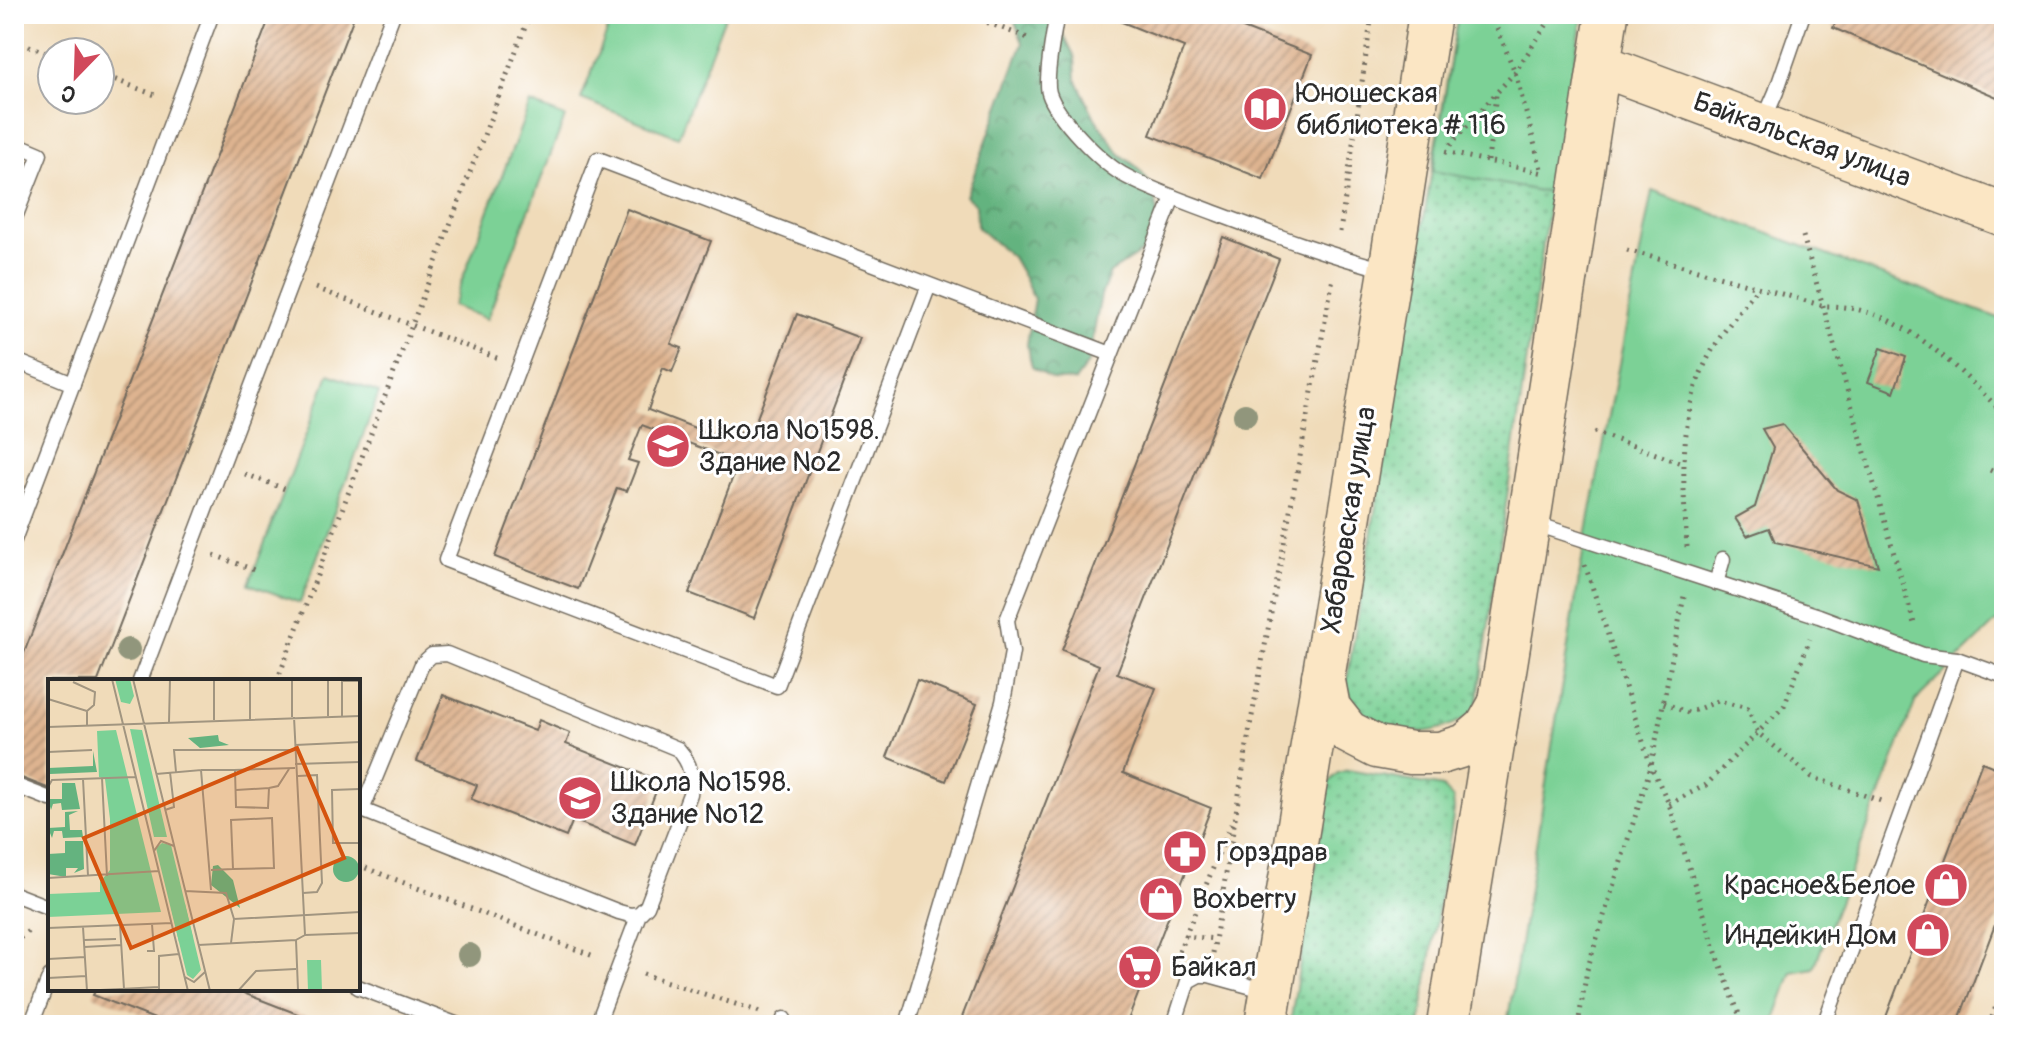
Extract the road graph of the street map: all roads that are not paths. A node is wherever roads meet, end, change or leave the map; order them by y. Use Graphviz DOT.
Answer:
graph roads {
  1 [pos="212,14"];
  2 [pos="393,14"];
  3 [pos="1057,14"];
  4 [pos="1430,14"];
  5 [pos="1607,14"];
  6 [pos="1803,14"];
  7 [pos="1600,65"];
  8 [pos="1761,125"];
  9 [pos="14,143"];
  10 [pos="1173,197"];
  11 [pos="2004,215"];
  12 [pos="14,220"];
  13 [pos="1390,271"];
  14 [pos="929,285"];
  15 [pos="1111,354"];
  16 [pos="14,360"];
  17 [pos="73,384"];
  18 [pos="1529,521"];
  19 [pos="14,540"];
  20 [pos="1723,559"];
  21 [pos="1716,583"];
  22 [pos="1957,659"];
  23 [pos="1323,675"];
  24 [pos="2004,676"];
  25 [pos="141,679"];
  26 [pos="1500,702"];
  27 [pos="14,785"];
  28 [pos="48,798"];
  29 [pos="360,809"];
  30 [pos="14,894"];
  31 [pos="48,907"];
  32 [pos="639,914"];
  33 [pos="48,981"];
  34 [pos="360,988"];
  35 [pos="1268,1009"];
  36 [pos="31,1025"];
  37 [pos="458,1025"];
  38 [pos="597,1025"];
  39 [pos="907,1025"];
  40 [pos="1174,1025"];
  41 [pos="1448,1025"];
  42 [pos="1824,1025"];
  1 -- 17 [label="lane"];
  2 -- 25 [label="lane"];
  3 -- 10 [label="lane"];
  4 -- 13 [label="main road, Хабаровская улица"];
  5 -- 7 [label="main road"];
  6 -- 8 [label="lane"];
  7 -- 8 [label="main road, Байкальская улица"];
  7 -- 18 [label="main road"];
  8 -- 11 [label="main road, Байкальская улица"];
  9 -- 12 [label="lane"];
  10 -- 13 [label="lane"];
  10 -- 15 [label="lane"];
  13 -- 23 [label="main road, Хабаровская улица"];
  14 -- 14 [label="lane"];
  14 -- 15 [label="lane"];
  15 -- 39 [label="lane"];
  16 -- 17 [label="lane"];
  17 -- 19 [label="lane"];
  18 -- 21 [label="lane"];
  18 -- 26 [label="main road"];
  20 -- 21 [label="lane"];
  21 -- 22 [label="lane"];
  22 -- 24 [label="lane"];
  22 -- 42 [label="lane"];
  23 -- 26 [label="main road"];
  23 -- 35 [label="main road, Хабаровская улица"];
  26 -- 41 [label="main road"];
  27 -- 28 [label="lane"];
  29 -- 32 [label="lane"];
  29 -- 32 [label="lane"];
  30 -- 31 [label="lane"];
  32 -- 38 [label="lane"];
  33 -- 36 [label="lane"];
  34 -- 37 [label="lane"];
  35 -- 40 [label="lane"];
}
